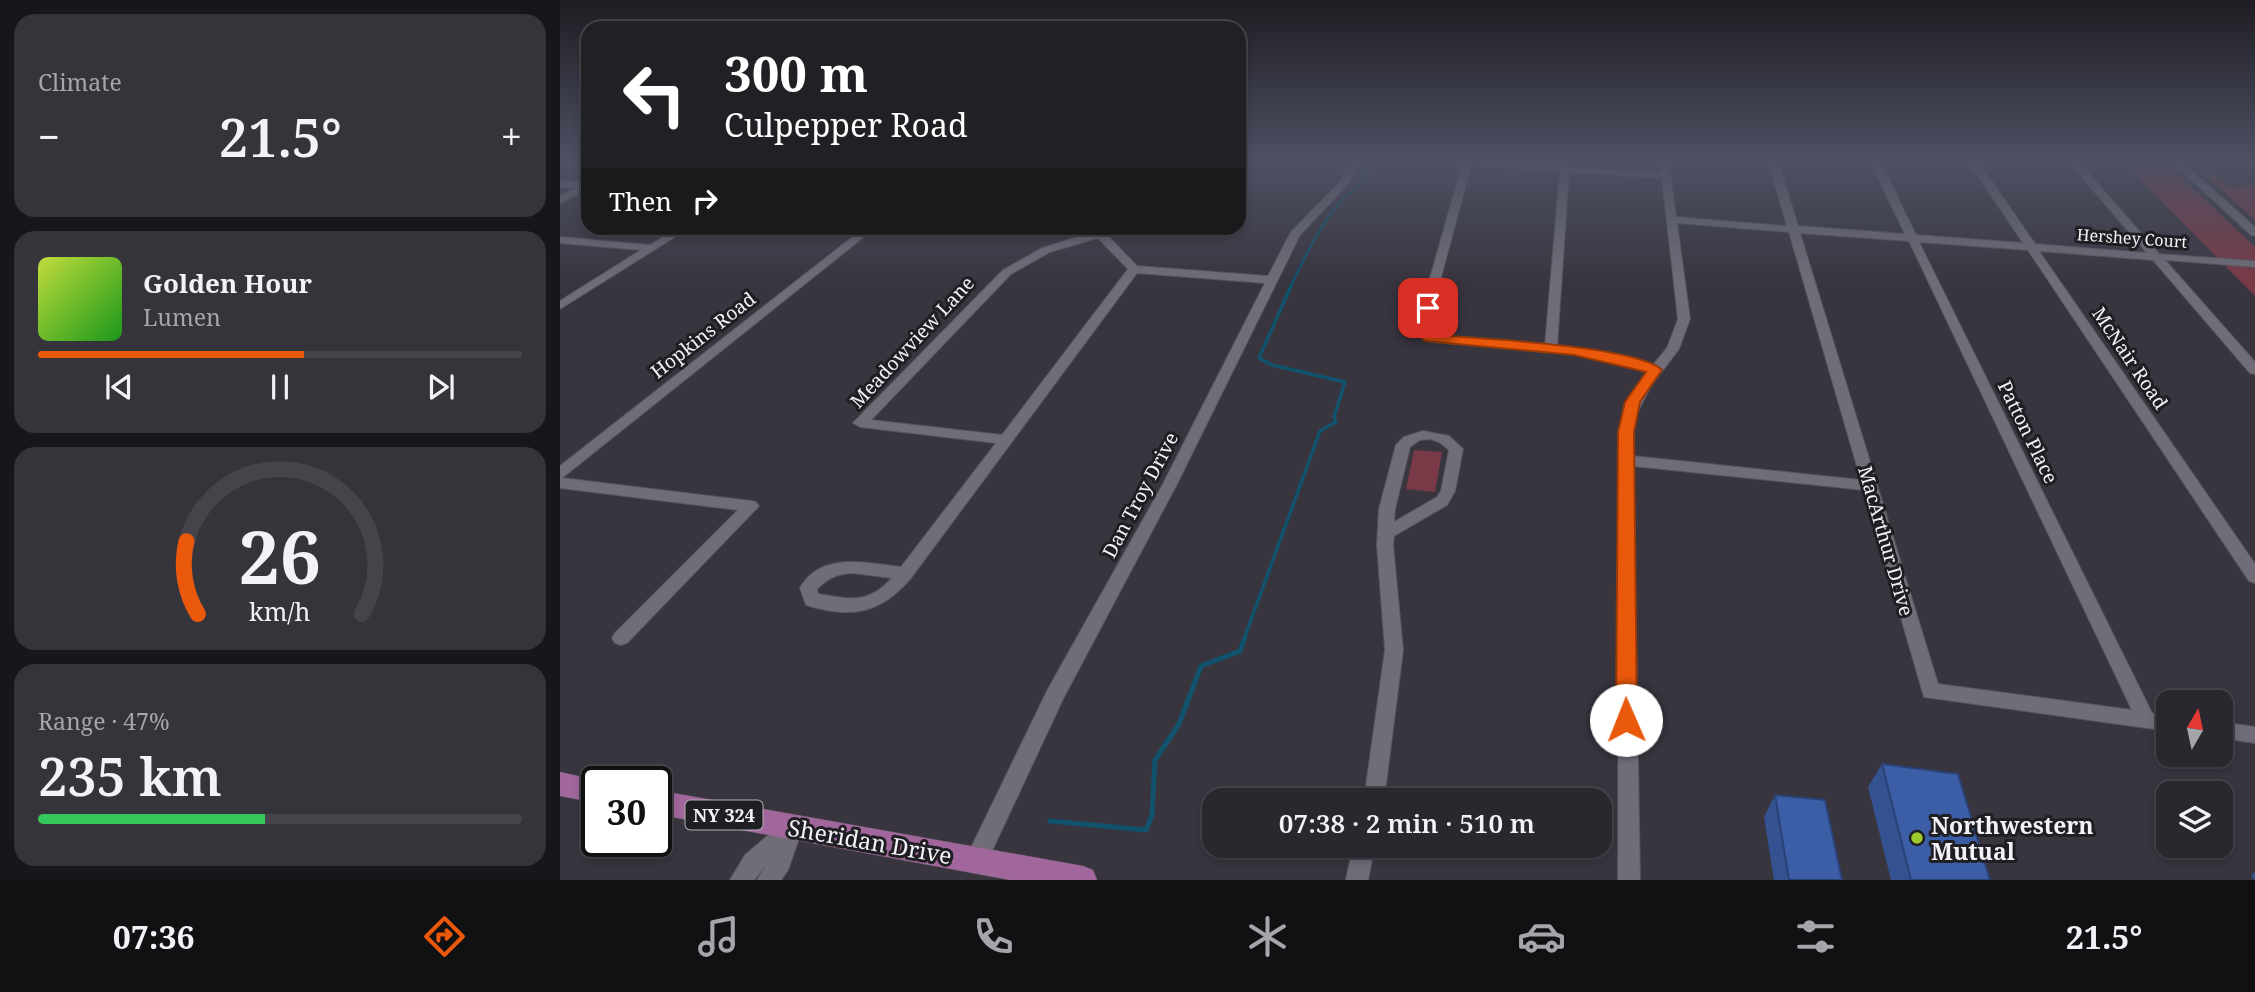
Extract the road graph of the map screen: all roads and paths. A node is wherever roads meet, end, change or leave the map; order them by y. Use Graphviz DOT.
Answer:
graph roads {
  1 [pos="1325,202"];
  2 [pos="1456,202"];
  3 [pos="1562,202"];
  4 [pos="1670,202"];
  5 [pos="1785,202"];
  6 [pos="1895,202"];
  7 [pos="2001,202"];
  8 [pos="2109,202"];
  9 [pos="2221,202"];
  10 [pos="1672,220"];
  11 [pos="1793,229"];
  12 [pos="2255,233"];
  13 [pos="672,235"];
  14 [pos="861,235"];
  15 [pos="1084,235"];
  16 [pos="1102,235"];
  17 [pos="1913,238"];
  18 [pos="560,240"];
  19 [pos="2031,247"];
  20 [pos="651,248"];
  21 [pos="2156,256"];
  22 [pos="2255,264"];
  23 [pos="1134,269"];
  24 [pos="1271,280"];
  25 [pos="560,306"];
  26 [pos="1552,349"];
  27 [pos="1655,370"];
  28 [pos="2255,370"];
  29 [pos="1006,440"];
  30 [pos="1626,460"];
  31 [pos="560,474"];
  32 [pos="560,484"];
  33 [pos="1870,486"];
  34 [pos="1385,544"];
  35 [pos="905,574"];
  36 [pos="2255,577"];
  37 [pos="621,638"];
  38 [pos="2146,720"];
  39 [pos="2156,721"];
  40 [pos="2233,732"];
  41 [pos="2255,735"];
  42 [pos="560,784"];
  43 [pos="581,788"];
  44 [pos="1376,788"];
  45 [pos="672,805"];
  46 [pos="793,827"];
  47 [pos="1361,858"];
  48 [pos="976,861"];
  49 [pos="741,880"];
  50 [pos="768,880"];
  51 [pos="1083,880"];
  52 [pos="1357,880"];
  53 [pos="1629,880"];
  1 -- 24 [label="street, Dan Troy Drive"];
  2 -- 26 [label="street"];
  3 -- 26 [label="street"];
  4 -- 10 [label="street"];
  5 -- 11 [label="street, MacArthur Drive"];
  6 -- 17 [label="street, Patton Place"];
  7 -- 19 [label="street, McNair Road"];
  8 -- 21 [label="street"];
  9 -- 12 [label="street"];
  10 -- 11 [label="street, Hershey Court"];
  10 -- 27 [label="street"];
  11 -- 17 [label="street, Hershey Court"];
  11 -- 33 [label="street, MacArthur Drive"];
  13 -- 20 [label="street"];
  14 -- 31 [label="street, Hopkins Road"];
  15 -- 29 [label="street, Meadowview Lane"];
  16 -- 23 [label="street"];
  17 -- 19 [label="street, Hershey Court"];
  17 -- 38 [label="street, Patton Place"];
  18 -- 20 [label="street"];
  19 -- 21 [label="street, Hershey Court"];
  19 -- 36 [label="street, McNair Road"];
  20 -- 25 [label="street"];
  21 -- 22 [label="street, Hershey Court"];
  21 -- 28 [label="street"];
  23 -- 24 [label="street"];
  23 -- 29 [label="street"];
  24 -- 48 [label="street, Dan Troy Drive"];
  26 -- 27 [label="street"];
  27 -- 30 [label="street"];
  29 -- 35 [label="street"];
  30 -- 33 [label="street"];
  30 -- 53 [label="street"];
  32 -- 37 [label="street"];
  33 -- 38 [label="street, MacArthur Drive"];
  34 -- 34 [label="street"];
  34 -- 44 [label="street"];
  35 -- 35 [label="street"];
  38 -- 39 [label="street, MacArthur Drive"];
  40 -- 41 [label="street"];
  42 -- 43 [label="main road"];
  45 -- 46 [label="main road, Sheridan Drive / NY 324"];
  46 -- 48 [label="main road, Sheridan Drive / NY 324"];
  46 -- 49 [label="street"];
  46 -- 50 [label="street"];
  47 -- 52 [label="street"];
  48 -- 51 [label="main road, Sheridan Drive / NY 324"];
}
